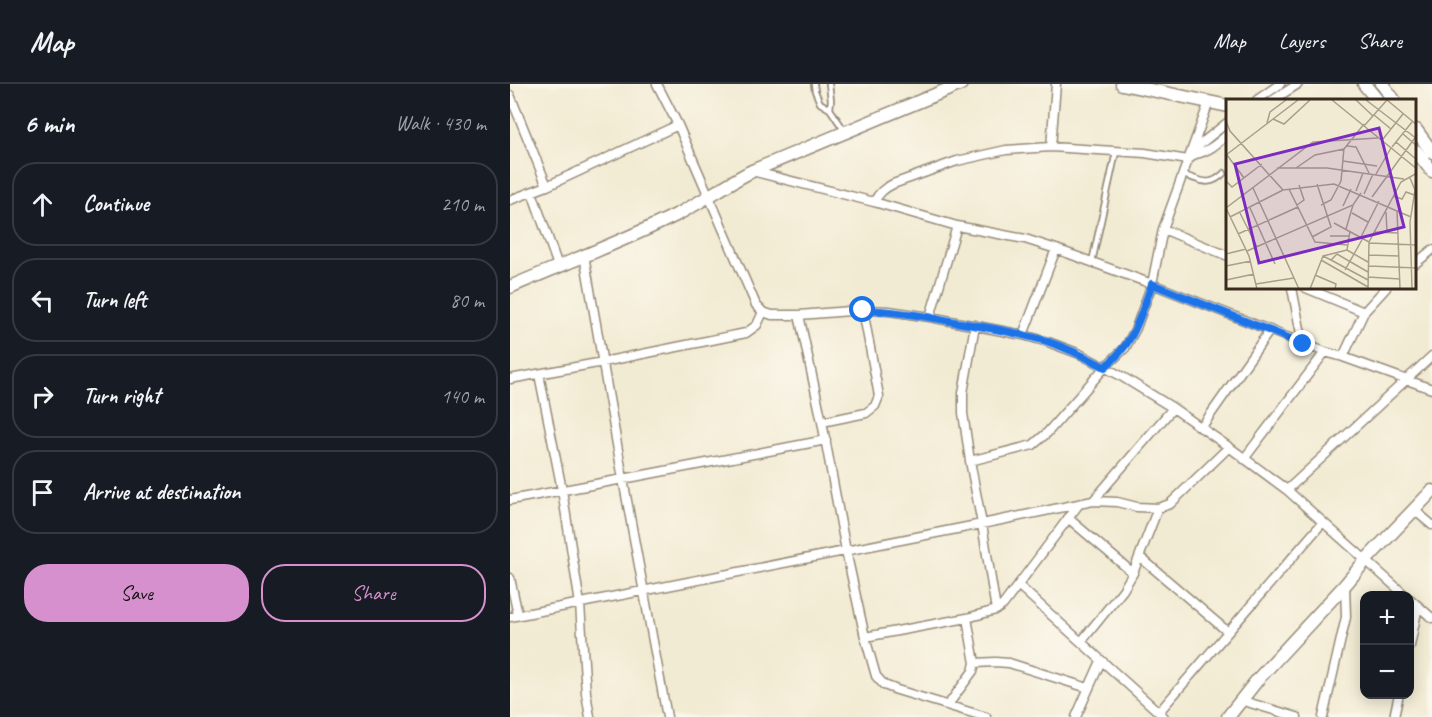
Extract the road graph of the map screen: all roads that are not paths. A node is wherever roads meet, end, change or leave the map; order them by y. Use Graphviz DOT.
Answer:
graph roads {
  1 [pos="657,84"];
  2 [pos="814,84"];
  3 [pos="829,84"];
  4 [pos="961,84"];
  5 [pos="1056,84"];
  6 [pos="1122,84"];
  7 [pos="1280,84"];
  8 [pos="1298,84"];
  9 [pos="1364,84"];
  10 [pos="1382,84"];
  11 [pos="510,95"];
  12 [pos="1258,99"];
  13 [pos="1275,99"];
  14 [pos="1376,99"];
  15 [pos="1393,99"];
  16 [pos="1209,102"];
  17 [pos="1226,106"];
  18 [pos="830,109"];
  19 [pos="1226,124"];
  20 [pos="678,125"];
  21 [pos="1417,130"];
  22 [pos="846,133"];
  23 [pos="1226,136"];
  24 [pos="1215,145"];
  25 [pos="1051,147"];
  26 [pos="1226,148"];
  27 [pos="1116,152"];
  28 [pos="1417,152"];
  29 [pos="1432,152"];
  30 [pos="1192,157"];
  31 [pos="752,171"];
  32 [pos="1432,171"];
  33 [pos="1224,173"];
  34 [pos="1183,175"];
  35 [pos="547,186"];
  36 [pos="532,192"];
  37 [pos="709,197"];
  38 [pos="510,200"];
  39 [pos="874,202"];
  40 [pos="957,226"];
  41 [pos="1163,230"];
  42 [pos="1056,249"];
  43 [pos="1432,250"];
  44 [pos="585,255"];
  45 [pos="1226,255"];
  46 [pos="1092,262"];
  47 [pos="1417,262"];
  48 [pos="558,266"];
  49 [pos="1152,284"];
  50 [pos="510,288"];
  51 [pos="1292,290"];
  52 [pos="1311,290"];
  53 [pos="1384,290"];
  54 [pos="863,310"];
  55 [pos="763,312"];
  56 [pos="1364,312"];
  57 [pos="799,315"];
  58 [pos="930,317"];
  59 [pos="975,325"];
  60 [pos="1270,330"];
  61 [pos="1023,335"];
  62 [pos="1303,344"];
  63 [pos="1324,352"];
  64 [pos="1432,356"];
  65 [pos="1343,357"];
  66 [pos="603,362"];
  67 [pos="1105,367"];
  68 [pos="539,374"];
  69 [pos="510,379"];
  70 [pos="1405,380"];
  71 [pos="1432,389"];
  72 [pos="1173,408"];
  73 [pos="822,422"];
  74 [pos="1201,428"];
  75 [pos="826,440"];
  76 [pos="1229,447"];
  77 [pos="1244,459"];
  78 [pos="969,461"];
  79 [pos="623,479"];
  80 [pos="562,490"];
  81 [pos="1287,490"];
  82 [pos="1432,491"];
  83 [pos="510,500"];
  84 [pos="1093,501"];
  85 [pos="1079,504"];
  86 [pos="1158,508"];
  87 [pos="1413,509"];
  88 [pos="1068,518"];
  89 [pos="1323,522"];
  90 [pos="982,524"];
  91 [pos="1432,525"];
  92 [pos="846,550"];
  93 [pos="1140,556"];
  94 [pos="1365,561"];
  95 [pos="1133,573"];
  96 [pos="510,578"];
  97 [pos="1018,585"];
  98 [pos="1345,585"];
  99 [pos="644,590"];
  100 [pos="1400,591"];
  101 [pos="1414,602"];
  102 [pos="580,604"];
  103 [pos="1418,606"];
  104 [pos="996,610"];
  105 [pos="514,616"];
  106 [pos="967,618"];
  107 [pos="1432,618"];
  108 [pos="1228,632"];
  109 [pos="865,637"];
  110 [pos="1081,642"];
  111 [pos="1410,645"];
  112 [pos="1101,661"];
  113 [pos="975,663"];
  114 [pos="1088,688"];
  115 [pos="1398,699"];
  116 [pos="1240,700"];
  117 [pos="948,705"];
  118 [pos="1161,715"];
  119 [pos="590,717"];
  120 [pos="668,717"];
  121 [pos="986,717"];
  122 [pos="1076,717"];
  123 [pos="1228,717"];
  124 [pos="1298,717"];
  125 [pos="1323,717"];
  126 [pos="1394,717"];
  1 -- 20 [label="street"];
  2 -- 18 [label="lane"];
  3 -- 18 [label="lane"];
  4 -- 22 [label="street"];
  5 -- 25 [label="street"];
  6 -- 16 [label="street"];
  7 -- 12 [label="street"];
  8 -- 13 [label="street"];
  9 -- 14 [label="street"];
  10 -- 15 [label="street"];
  11 -- 35 [label="street"];
  16 -- 17 [label="street"];
  16 -- 30 [label="street"];
  18 -- 22 [label="lane"];
  19 -- 30 [label="street"];
  20 -- 35 [label="street"];
  20 -- 37 [label="street"];
  21 -- 29 [label="street"];
  22 -- 31 [label="street"];
  23 -- 24 [label="street"];
  24 -- 26 [label="street"];
  24 -- 30 [label="street"];
  25 -- 27 [label="street"];
  25 -- 39 [label="street"];
  27 -- 30 [label="street"];
  27 -- 46 [label="lane"];
  28 -- 32 [label="street"];
  30 -- 34 [label="street"];
  31 -- 37 [label="street"];
  31 -- 39 [label="street"];
  33 -- 34 [label="lane"];
  34 -- 41 [label="street"];
  35 -- 36 [label="street"];
  36 -- 38 [label="street"];
  36 -- 48 [label="street"];
  37 -- 44 [label="street"];
  37 -- 55 [label="street"];
  39 -- 40 [label="street"];
  40 -- 42 [label="street"];
  40 -- 58 [label="street"];
  41 -- 45 [label="street"];
  41 -- 49 [label="street"];
  42 -- 46 [label="street"];
  42 -- 61 [label="street"];
  43 -- 47 [label="street"];
  44 -- 48 [label="street"];
  44 -- 66 [label="street"];
  46 -- 49 [label="street"];
  48 -- 50 [label="street"];
  49 -- 60 [label="street"];
  49 -- 67 [label="street"];
  51 -- 62 [label="street"];
  52 -- 56 [label="street"];
  53 -- 56 [label="street"];
  54 -- 57 [label="street"];
  54 -- 58 [label="street"];
  54 -- 73 [label="street"];
  55 -- 57 [label="street"];
  55 -- 66 [label="street"];
  56 -- 65 [label="street"];
  57 -- 73 [label="street"];
  58 -- 59 [label="street"];
  59 -- 61 [label="street"];
  59 -- 78 [label="street"];
  60 -- 62 [label="street"];
  60 -- 74 [label="street"];
  61 -- 67 [label="street"];
  62 -- 63 [label="street"];
  63 -- 65 [label="street"];
  63 -- 77 [label="street"];
  64 -- 70 [label="street"];
  65 -- 70 [label="street"];
  66 -- 68 [label="street"];
  66 -- 79 [label="street"];
  67 -- 72 [label="street"];
  67 -- 78 [label="street"];
  68 -- 69 [label="street"];
  68 -- 80 [label="street"];
  70 -- 71 [label="street"];
  70 -- 81 [label="street"];
  72 -- 74 [label="street"];
  72 -- 84 [label="street"];
  73 -- 75 [label="street"];
  74 -- 76 [label="street"];
  75 -- 79 [label="street"];
  75 -- 92 [label="street"];
  76 -- 77 [label="street"];
  76 -- 86 [label="street"];
  77 -- 81 [label="street"];
  78 -- 90 [label="street"];
  79 -- 80 [label="street"];
  79 -- 99 [label="street"];
  80 -- 83 [label="street"];
  80 -- 102 [label="street"];
  81 -- 89 [label="street"];
  82 -- 87 [label="street"];
  84 -- 85 [label="street"];
  84 -- 86 [label="street"];
  85 -- 88 [label="street"];
  85 -- 90 [label="street"];
  86 -- 93 [label="street"];
  87 -- 91 [label="street"];
  87 -- 94 [label="street"];
  88 -- 95 [label="street"];
  88 -- 97 [label="street"];
  89 -- 94 [label="street"];
  89 -- 108 [label="street"];
  90 -- 92 [label="street"];
  90 -- 104 [label="street"];
  92 -- 99 [label="street"];
  92 -- 109 [label="street"];
  93 -- 95 [label="street"];
  93 -- 108 [label="street"];
  94 -- 98 [label="street"];
  94 -- 100 [label="street"];
  95 -- 110 [label="street"];
  96 -- 105 [label="street"];
  97 -- 104 [label="street"];
  97 -- 110 [label="street"];
  98 -- 116 [label="street"];
  98 -- 125 [label="street"];
  99 -- 102 [label="street"];
  99 -- 120 [label="street"];
  101 -- 103 [label="street"];
  102 -- 105 [label="street"];
  102 -- 119 [label="street"];
  103 -- 107 [label="street"];
  103 -- 111 [label="street"];
  104 -- 106 [label="street"];
  106 -- 109 [label="street"];
  106 -- 113 [label="street"];
  108 -- 118 [label="street"];
  109 -- 117 [label="street"];
  110 -- 112 [label="street"];
  112 -- 114 [label="street"];
  112 -- 118 [label="street"];
  113 -- 114 [label="street"];
  113 -- 117 [label="street"];
  114 -- 122 [label="street"];
  115 -- 126 [label="street"];
  116 -- 123 [label="street"];
  116 -- 124 [label="street"];
  117 -- 121 [label="street"];
}
